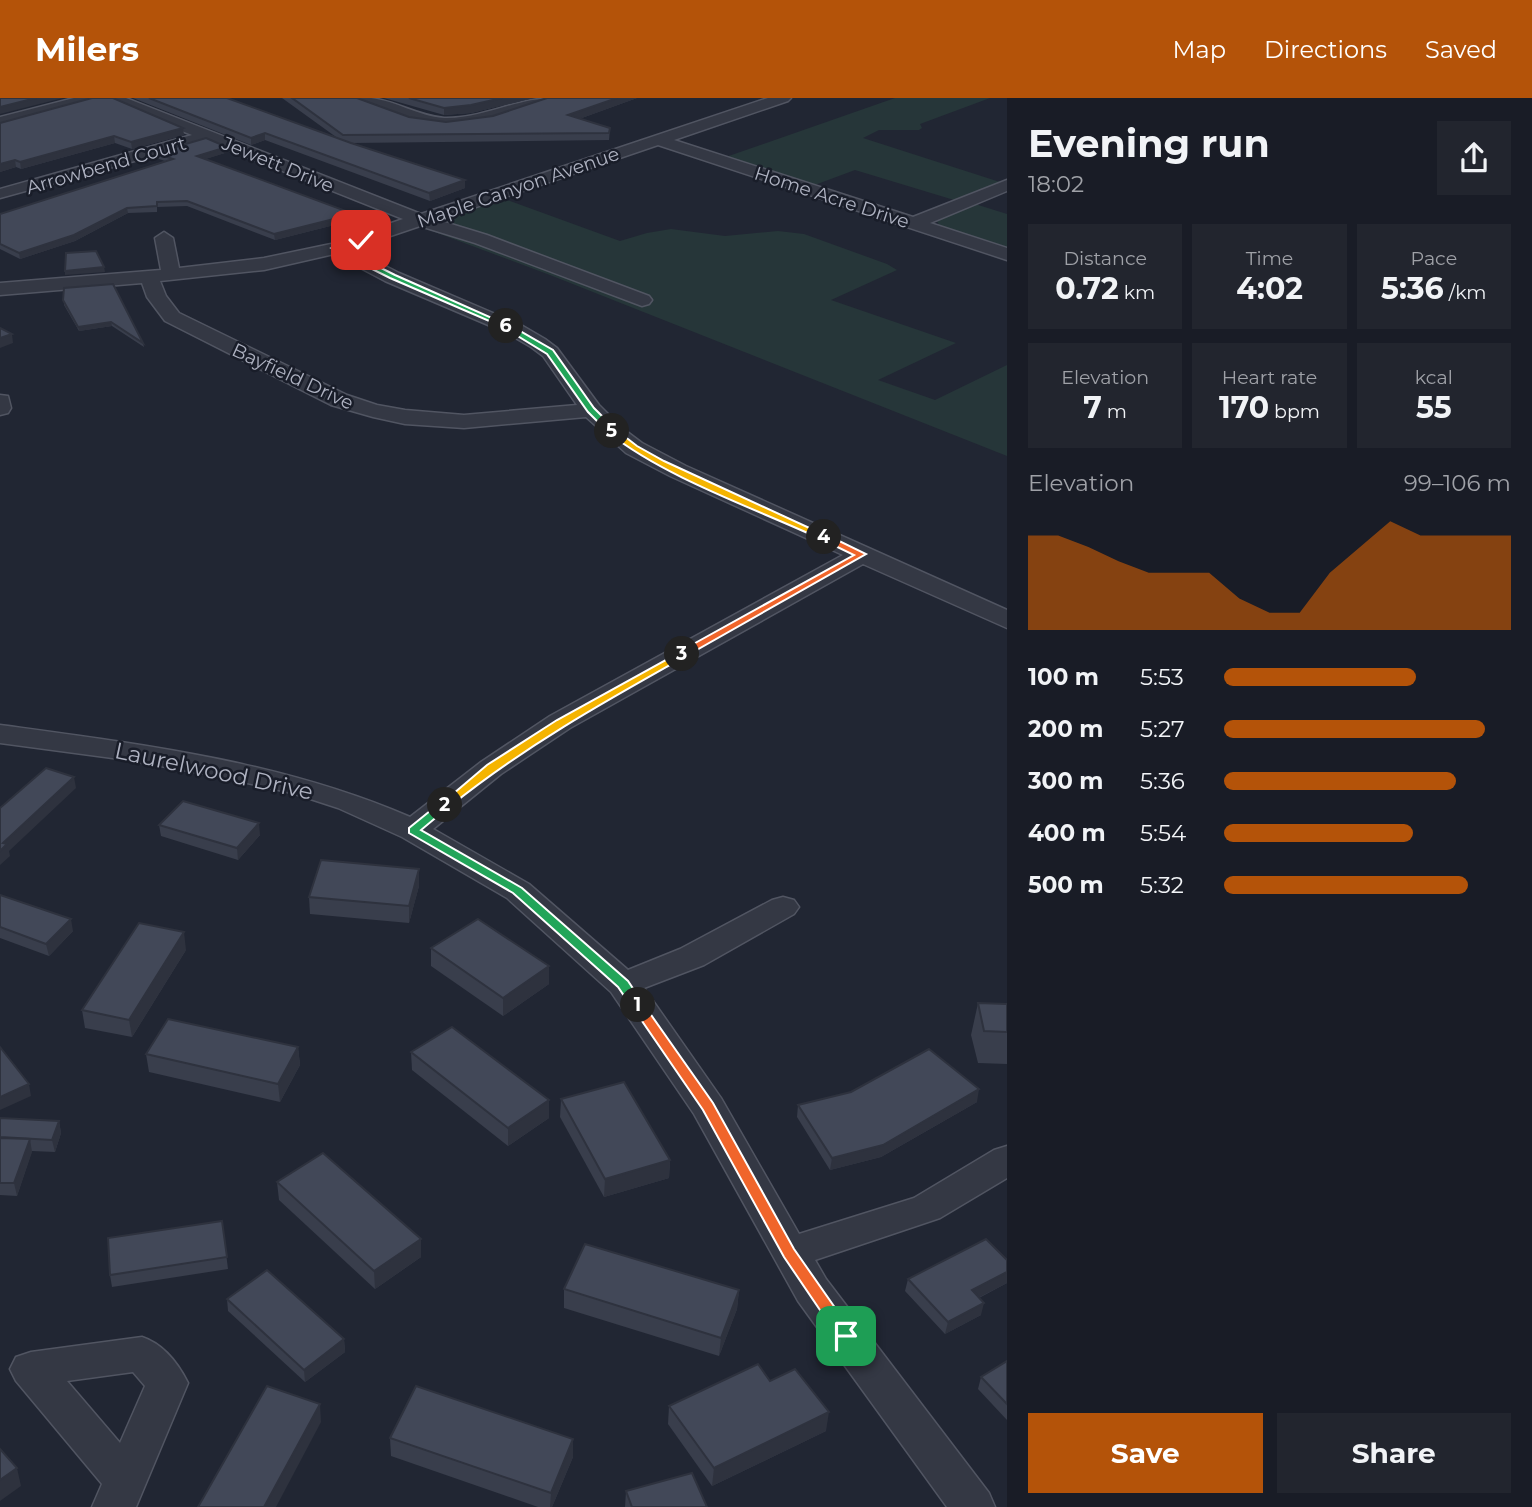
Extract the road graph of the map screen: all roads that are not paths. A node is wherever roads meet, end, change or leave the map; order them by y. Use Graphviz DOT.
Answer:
graph roads {
  1 [pos="92,98"];
  2 [pos="112,98"];
  3 [pos="357,98"];
  4 [pos="547,98"];
  5 [pos="783,98"];
  6 [pos="0,122"];
  7 [pos="208,136"];
  8 [pos="658,140"];
  9 [pos="1007,186"];
  10 [pos="3,194"];
  11 [pos="421,220"];
  12 [pos="915,223"];
  13 [pos="164,238"];
  14 [pos="336,248"];
  15 [pos="1007,254"];
  16 [pos="160,276"];
  17 [pos="0,289"];
  18 [pos="642,300"];
  19 [pos="0,401"];
  20 [pos="0,408"];
  21 [pos="591,410"];
  22 [pos="862,554"];
  23 [pos="1007,620"];
  24 [pos="0,734"];
  25 [pos="414,830"];
  26 [pos="783,907"];
  27 [pos="623,984"];
  28 [pos="1007,1160"];
  29 [pos="789,1253"];
  30 [pos="973,1507"];
  1 -- 6 [label="street"];
  2 -- 7 [label="street, Jewett Drive"];
  3 -- 4 [label="street"];
  5 -- 8 [label="street, Maple Canyon Avenue"];
  7 -- 10 [label="street, Arrowbend Court"];
  7 -- 11 [label="street, Jewett Drive"];
  8 -- 11 [label="street, Maple Canyon Avenue"];
  8 -- 12 [label="street, Home Acre Drive"];
  9 -- 12 [label="street"];
  11 -- 14 [label="street, Maple Canyon Avenue"];
  11 -- 18 [label="street, Jewett Drive"];
  12 -- 15 [label="street, Home Acre Drive"];
  13 -- 16 [label="street, Bayfield Drive"];
  14 -- 16 [label="street, Maple Canyon Avenue"];
  14 -- 21 [label="street"];
  16 -- 17 [label="street, Maple Canyon Avenue"];
  16 -- 21 [label="street, Bayfield Drive"];
  19 -- 20 [label="street"];
  21 -- 22 [label="street"];
  22 -- 23 [label="street"];
  22 -- 25 [label="street"];
  24 -- 25 [label="street, Laurelwood Drive"];
  25 -- 27 [label="street, Laurelwood Drive"];
  26 -- 27 [label="street"];
  27 -- 29 [label="street, Laurelwood Drive"];
  28 -- 29 [label="street"];
  29 -- 30 [label="street, Laurelwood Drive"];
}
